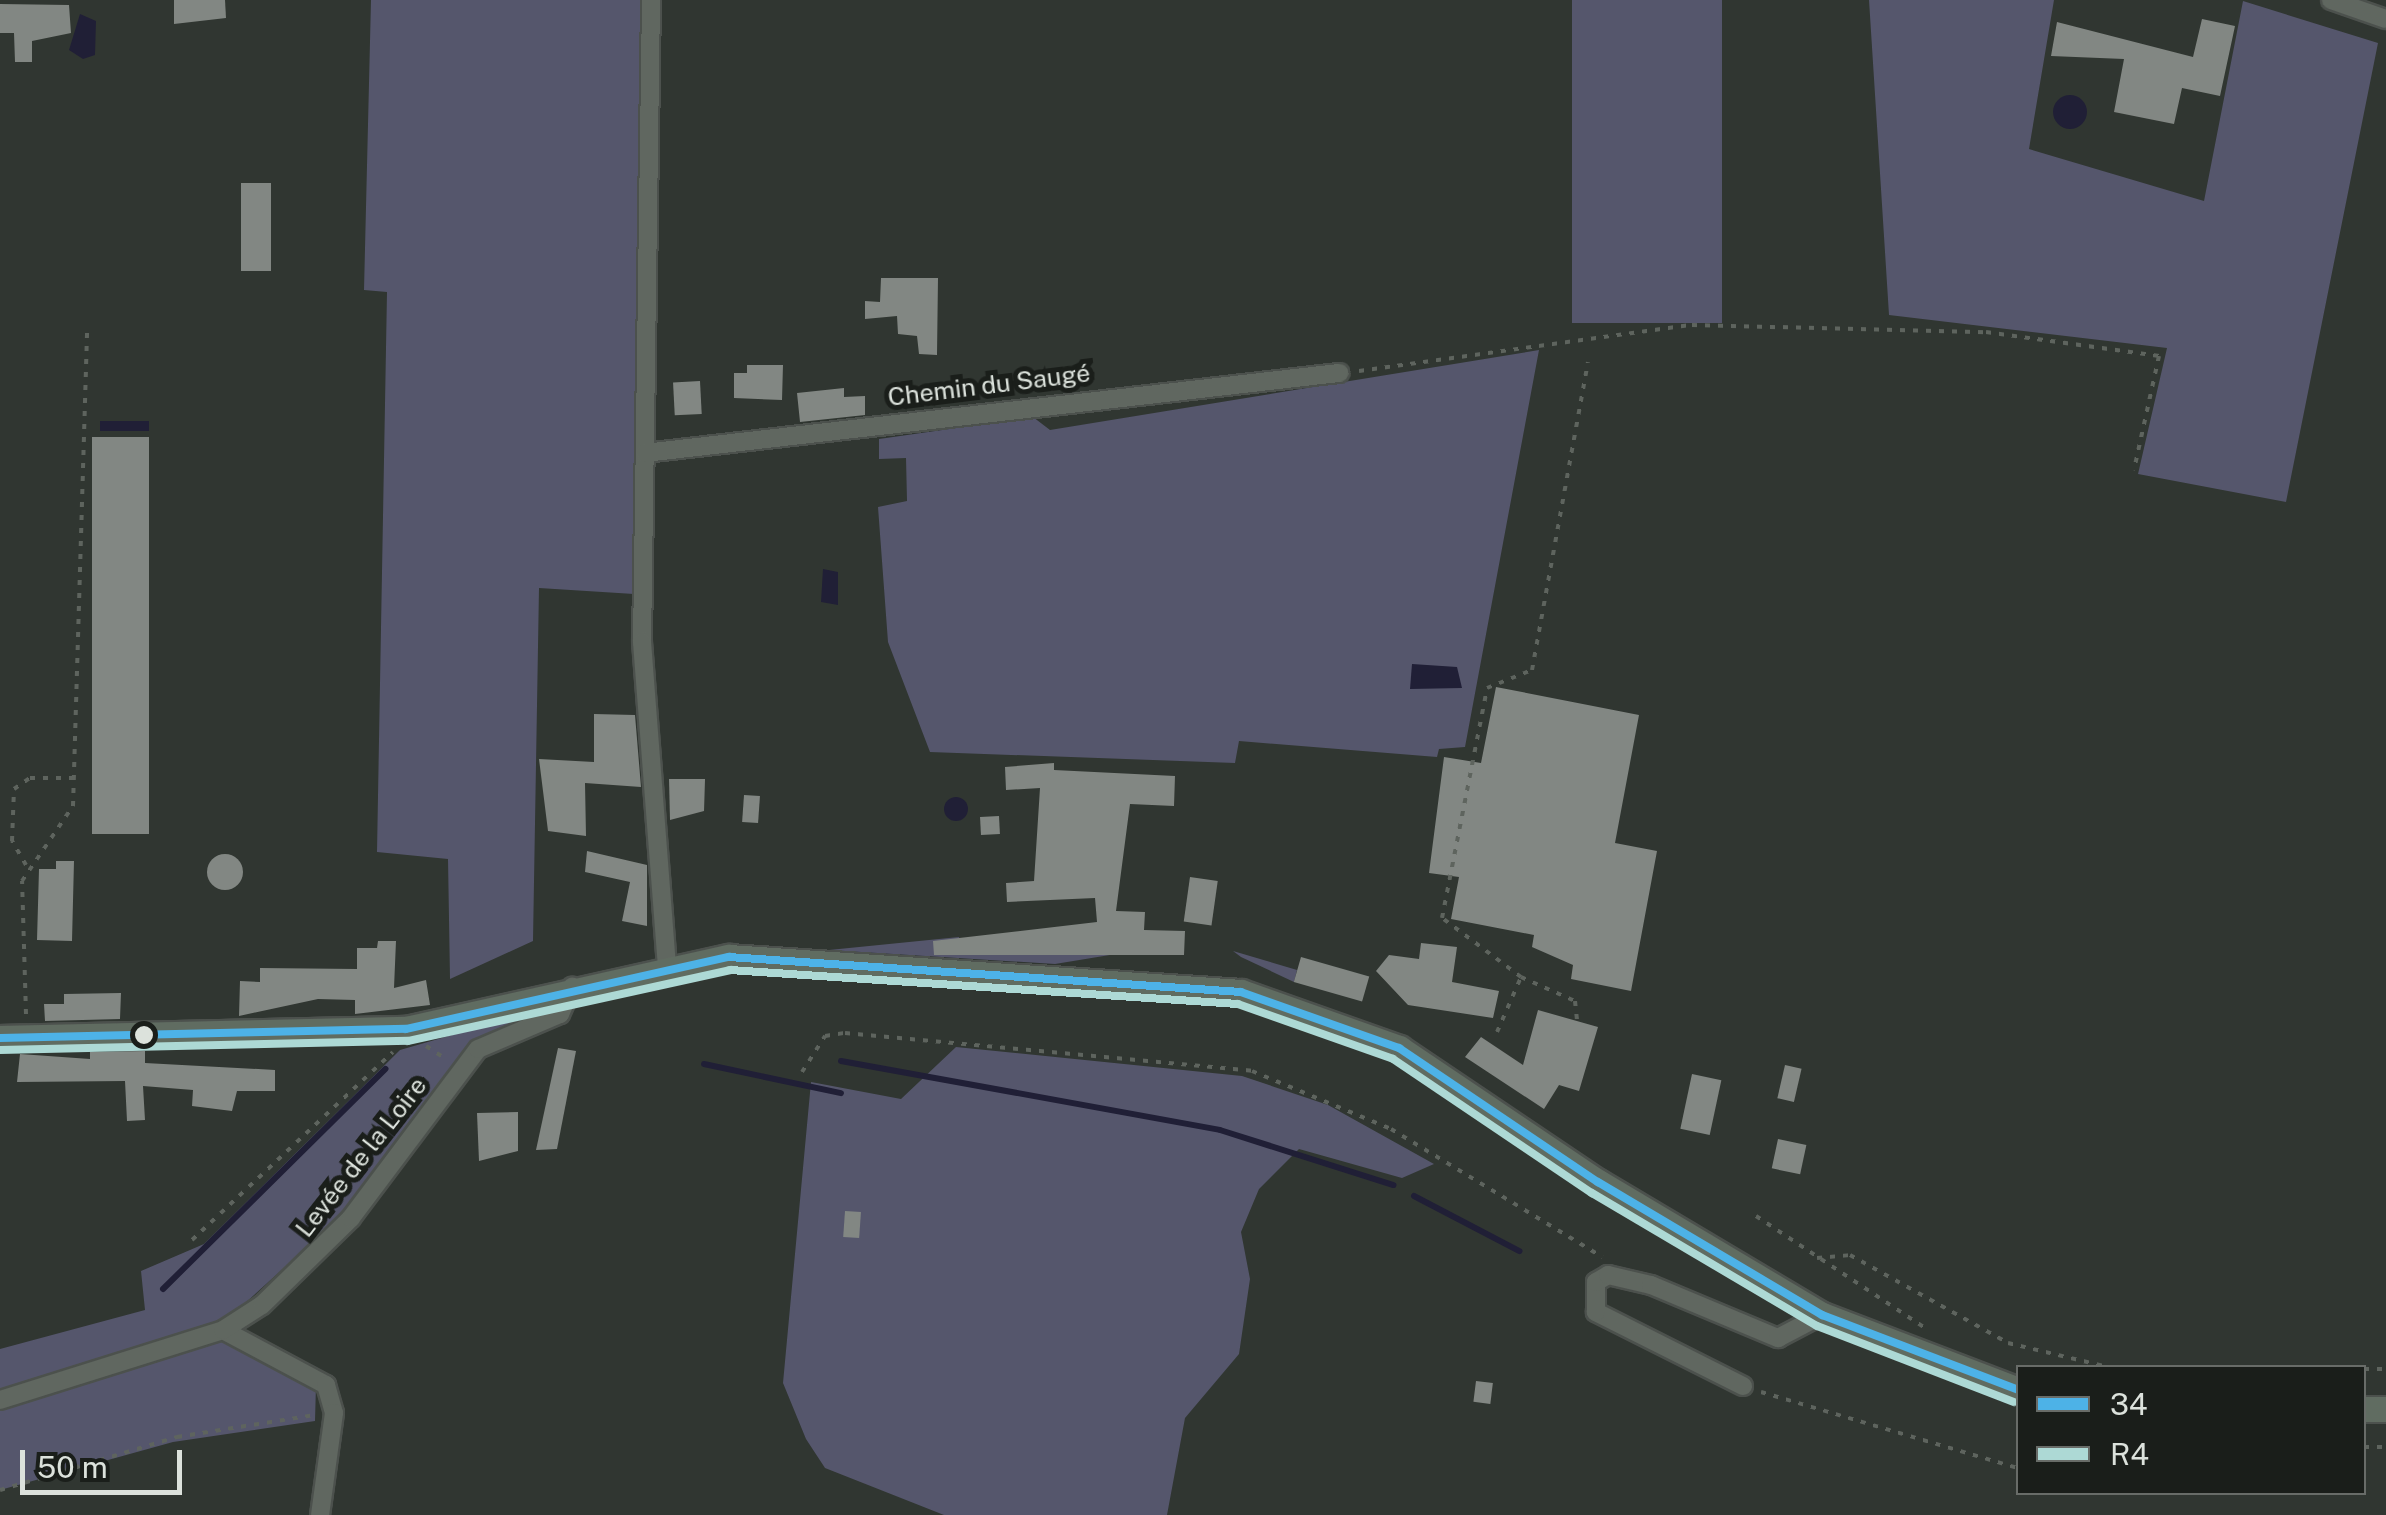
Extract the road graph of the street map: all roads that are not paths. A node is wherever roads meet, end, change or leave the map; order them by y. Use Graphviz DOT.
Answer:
graph roads {
  1 [pos="652,0"];
  2 [pos="2331,0"];
  3 [pos="2386,19"];
  4 [pos="1339,374"];
  5 [pos="645,453"];
  6 [pos="667,966"];
  7 [pos="572,988"];
  8 [pos="0,1038"];
  9 [pos="1822,1315"];
  10 [pos="223,1330"];
  11 [pos="1742,1386"];
  12 [pos="2016,1389"];
  13 [pos="0,1400"];
  14 [pos="320,1515"];
  1 -- 5 [label="street"];
  2 -- 3 [label="street"];
  4 -- 5 [label="street, Chemin du Saugé"];
  5 -- 6 [label="street"];
  6 -- 7 [label="street"];
  6 -- 9 [label="street"];
  7 -- 8 [label="street"];
  7 -- 10 [label="street, Levée de la Loire"];
  9 -- 11 [label="street"];
  9 -- 12 [label="street"];
  10 -- 13 [label="street, Levée de la Loire"];
  10 -- 14 [label="street"];
}
